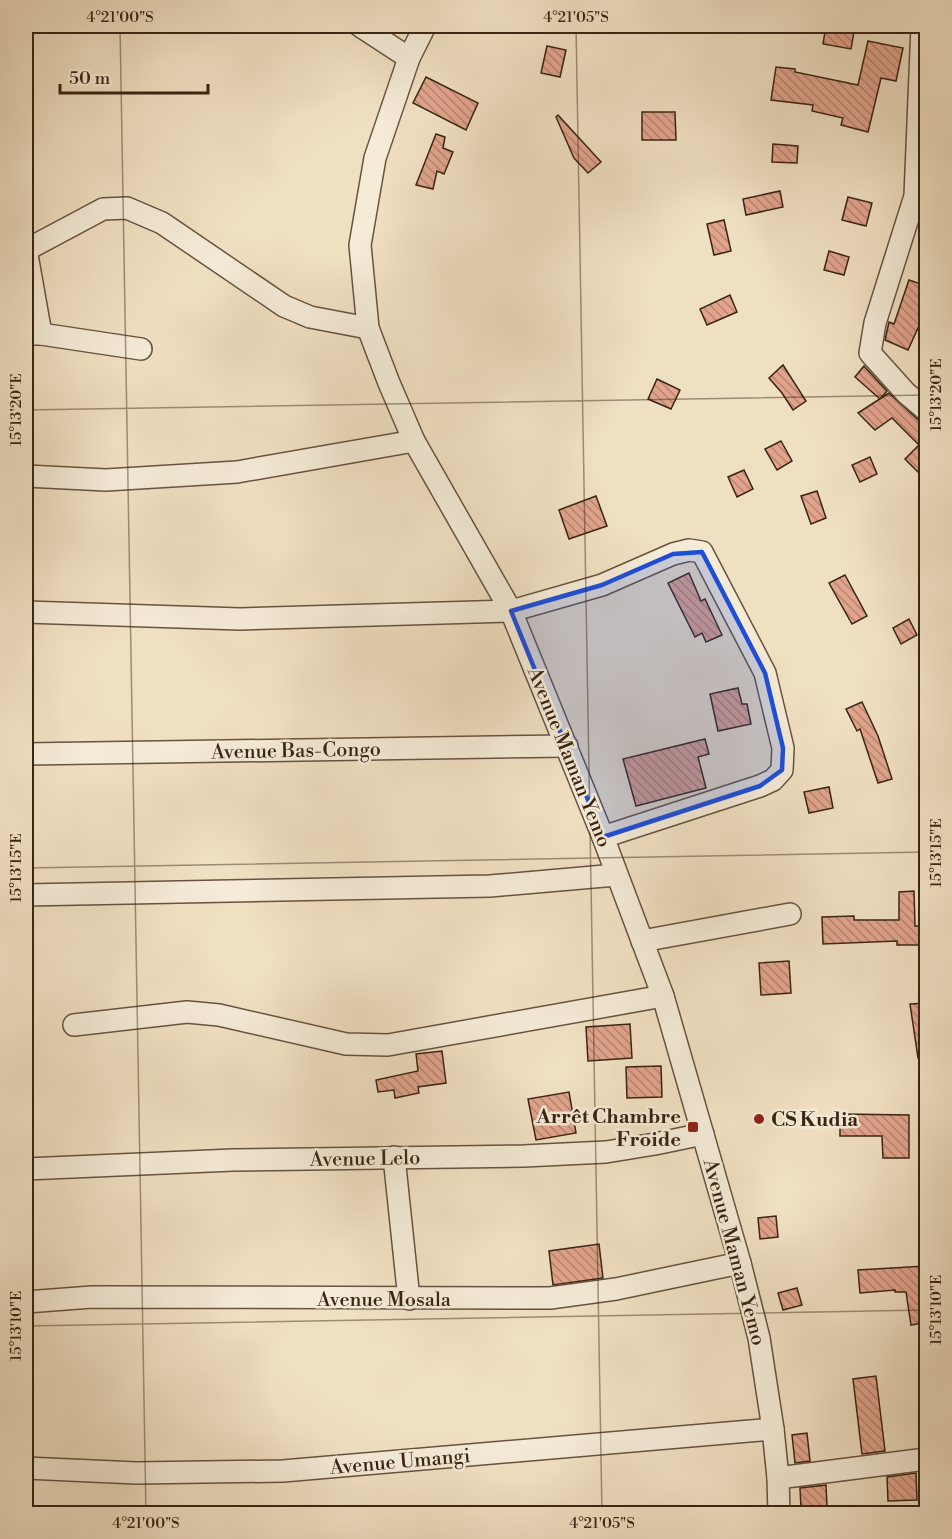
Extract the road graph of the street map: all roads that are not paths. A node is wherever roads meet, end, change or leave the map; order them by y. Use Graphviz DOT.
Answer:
graph roads {
  1 [pos="360,26"];
  2 [pos="425,26"];
  3 [pos="922,26"];
  4 [pos="409,57"];
  5 [pos="26,249"];
  6 [pos="368,328"];
  7 [pos="33,334"];
  8 [pos="141,349"];
  9 [pos="927,410"];
  10 [pos="414,441"];
  11 [pos="26,476"];
  12 [pos="511,611"];
  13 [pos="26,612"];
  14 [pos="567,746"];
  15 [pos="26,754"];
  16 [pos="603,837"];
  17 [pos="616,875"];
  18 [pos="26,895"];
  19 [pos="790,914"];
  20 [pos="642,941"];
  21 [pos="663,996"];
  22 [pos="74,1025"];
  23 [pos="703,1134"];
  24 [pos="394,1157"];
  25 [pos="26,1168"];
  26 [pos="740,1263"];
  27 [pos="409,1299"];
  28 [pos="26,1302"];
  29 [pos="773,1429"];
  30 [pos="927,1458"];
  31 [pos="26,1468"];
  32 [pos="778,1478"];
  33 [pos="779,1514"];
  1 -- 4 [label="street"];
  2 -- 4 [label="street, Avenue Maman Yemo"];
  3 -- 9 [label="street"];
  4 -- 6 [label="street, Avenue Maman Yemo"];
  5 -- 6 [label="street"];
  5 -- 7 [label="street"];
  6 -- 10 [label="street, Avenue Maman Yemo"];
  7 -- 8 [label="street"];
  10 -- 11 [label="street"];
  10 -- 12 [label="street, Avenue Maman Yemo"];
  12 -- 13 [label="street"];
  12 -- 14 [label="street, Avenue Maman Yemo"];
  12 -- 16 [label="street"];
  14 -- 15 [label="street, Avenue Bas-Congo"];
  14 -- 16 [label="street, Avenue Maman Yemo"];
  16 -- 17 [label="street, Avenue Maman Yemo"];
  17 -- 18 [label="street"];
  17 -- 20 [label="street, Avenue Maman Yemo"];
  19 -- 20 [label="street"];
  20 -- 21 [label="street, Avenue Maman Yemo"];
  21 -- 22 [label="street"];
  21 -- 23 [label="street, Avenue Maman Yemo"];
  23 -- 24 [label="street, Avenue Lelo"];
  23 -- 26 [label="street, Avenue Maman Yemo"];
  24 -- 25 [label="street, Avenue Lelo"];
  24 -- 27 [label="street"];
  26 -- 27 [label="street, Avenue Mosala"];
  26 -- 29 [label="street, Avenue Maman Yemo"];
  27 -- 28 [label="street, Avenue Mosala"];
  29 -- 31 [label="street, Avenue Umangi"];
  29 -- 32 [label="street, Avenue Maman Yemo"];
  30 -- 32 [label="street"];
  32 -- 33 [label="street, Avenue Maman Yemo"];
}
